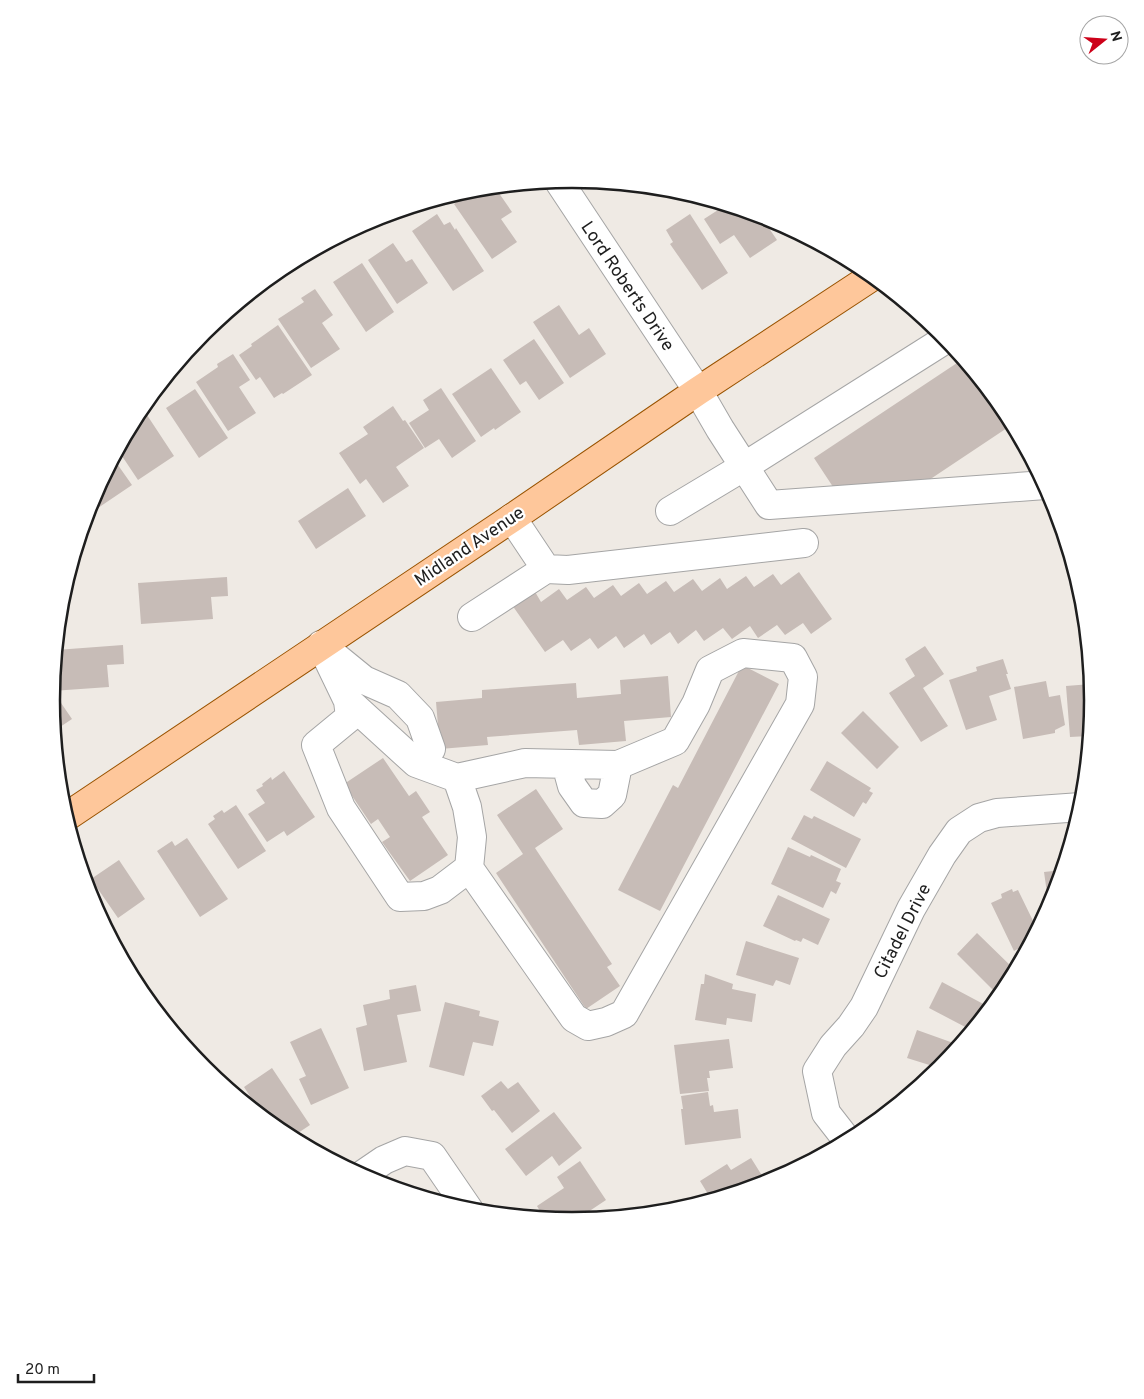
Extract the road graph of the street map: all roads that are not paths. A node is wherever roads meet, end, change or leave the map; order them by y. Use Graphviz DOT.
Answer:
graph roads {
  1 [pos="563,188"];
  2 [pos="866,281"];
  3 [pos="940,343"];
  4 [pos="698,391"];
  5 [pos="745,466"];
  6 [pos="1037,486"];
  7 [pos="670,510"];
  8 [pos="512,518"];
  9 [pos="804,543"];
  10 [pos="546,569"];
  11 [pos="472,617"];
  12 [pos="321,645"];
  13 [pos="348,701"];
  14 [pos="431,749"];
  15 [pos="566,764"];
  16 [pos="618,765"];
  17 [pos="457,778"];
  18 [pos="1072,808"];
  19 [pos="73,812"];
  20 [pos="469,868"];
  21 [pos="842,1134"];
  22 [pos="369,1170"];
  23 [pos="461,1199"];
  1 -- 4 [label="street, Lord Roberts Drive"];
  2 -- 4 [label="main road, Midland Avenue"];
  3 -- 5 [label="street"];
  4 -- 5 [label="street, Lord Roberts Drive"];
  4 -- 8 [label="main road, Midland Avenue"];
  5 -- 6 [label="street, Lord Roberts Drive"];
  5 -- 7 [label="street"];
  8 -- 10 [label="street"];
  8 -- 12 [label="main road, Midland Avenue"];
  9 -- 10 [label="street"];
  10 -- 11 [label="street"];
  12 -- 13 [label="street"];
  12 -- 14 [label="street"];
  12 -- 19 [label="main road, Midland Avenue"];
  13 -- 17 [label="street"];
  13 -- 20 [label="street"];
  15 -- 16 [label="street"];
  15 -- 16 [label="street"];
  15 -- 17 [label="street"];
  16 -- 20 [label="street"];
  17 -- 20 [label="street"];
  18 -- 21 [label="street, Citadel Drive"];
  22 -- 23 [label="street"];
}
